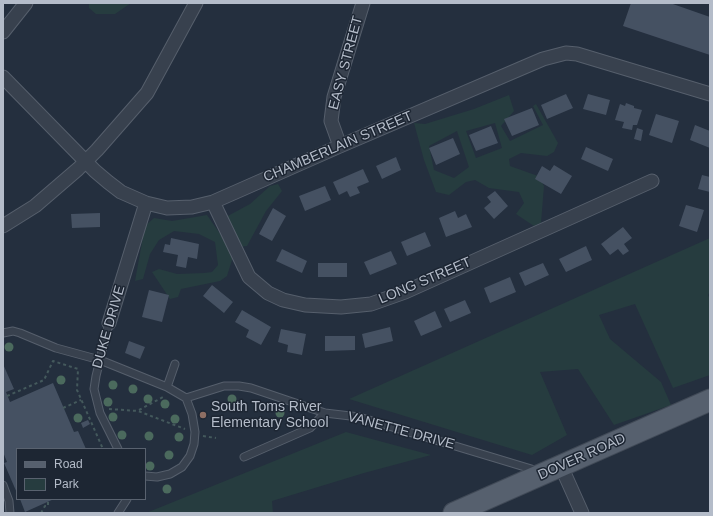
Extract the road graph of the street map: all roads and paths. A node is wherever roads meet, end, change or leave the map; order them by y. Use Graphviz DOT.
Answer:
graph roads {
  1 [pos="26,3"];
  2 [pos="196,3"];
  3 [pos="363,3"];
  4 [pos="3,32"];
  5 [pos="3,77"];
  6 [pos="710,94"];
  7 [pos="340,146"];
  8 [pos="86,162"];
  9 [pos="652,181"];
  10 [pos="213,202"];
  11 [pos="146,203"];
  12 [pos="3,226"];
  13 [pos="109,322"];
  14 [pos="3,333"];
  15 [pos="100,360"];
  16 [pos="175,364"];
  17 [pos="167,387"];
  18 [pos="165,395"];
  19 [pos="7,396"];
  20 [pos="186,398"];
  21 [pos="81,400"];
  22 [pos="710,400"];
  23 [pos="63,408"];
  24 [pos="106,409"];
  25 [pos="138,411"];
  26 [pos="325,413"];
  27 [pos="185,429"];
  28 [pos="204,436"];
  29 [pos="216,438"];
  30 [pos="103,448"];
  31 [pos="118,448"];
  32 [pos="244,457"];
  33 [pos="553,470"];
  34 [pos="146,476"];
  35 [pos="3,485"];
  36 [pos="126,500"];
  37 [pos="48,502"];
  38 [pos="10,513"];
  39 [pos="41,513"];
  40 [pos="118,513"];
  41 [pos="454,513"];
  42 [pos="582,513"];
  1 -- 4 [label="street"];
  2 -- 8 [label="street"];
  3 -- 7 [label="street, EASY STREET"];
  5 -- 8 [label="street, CHAMBERLAIN STREET"];
  6 -- 7 [label="street, CHAMBERLAIN STREET"];
  7 -- 10 [label="street, CHAMBERLAIN STREET"];
  8 -- 11 [label="street, CHAMBERLAIN STREET"];
  8 -- 12 [label="street"];
  9 -- 10 [label="street, LONG STREET"];
  10 -- 11 [label="street, CHAMBERLAIN STREET"];
  11 -- 13 [label="street, DUKE DRIVE"];
  13 -- 15 [label="lane, DUKE DRIVE"];
  14 -- 15 [label="lane"];
  15 -- 17 [label="lane"];
  15 -- 31 [label="lane, DUKE DRIVE"];
  16 -- 17 [label="lane"];
  17 -- 20 [label="lane"];
  18 -- 25 [label="path"];
  19 -- 21 [label="path"];
  20 -- 26 [label="lane, VANETTE DRIVE"];
  20 -- 34 [label="lane"];
  21 -- 23 [label="path"];
  21 -- 30 [label="path"];
  22 -- 33 [label="main road, DOVER ROAD"];
  24 -- 25 [label="path"];
  25 -- 27 [label="path"];
  26 -- 32 [label="lane"];
  26 -- 33 [label="lane, VANETTE DRIVE"];
  28 -- 29 [label="path"];
  33 -- 41 [label="main road, DOVER ROAD"];
  33 -- 42 [label="street"];
  35 -- 38 [label="lane"];
  36 -- 40 [label="lane"];
  37 -- 39 [label="path"];
}
